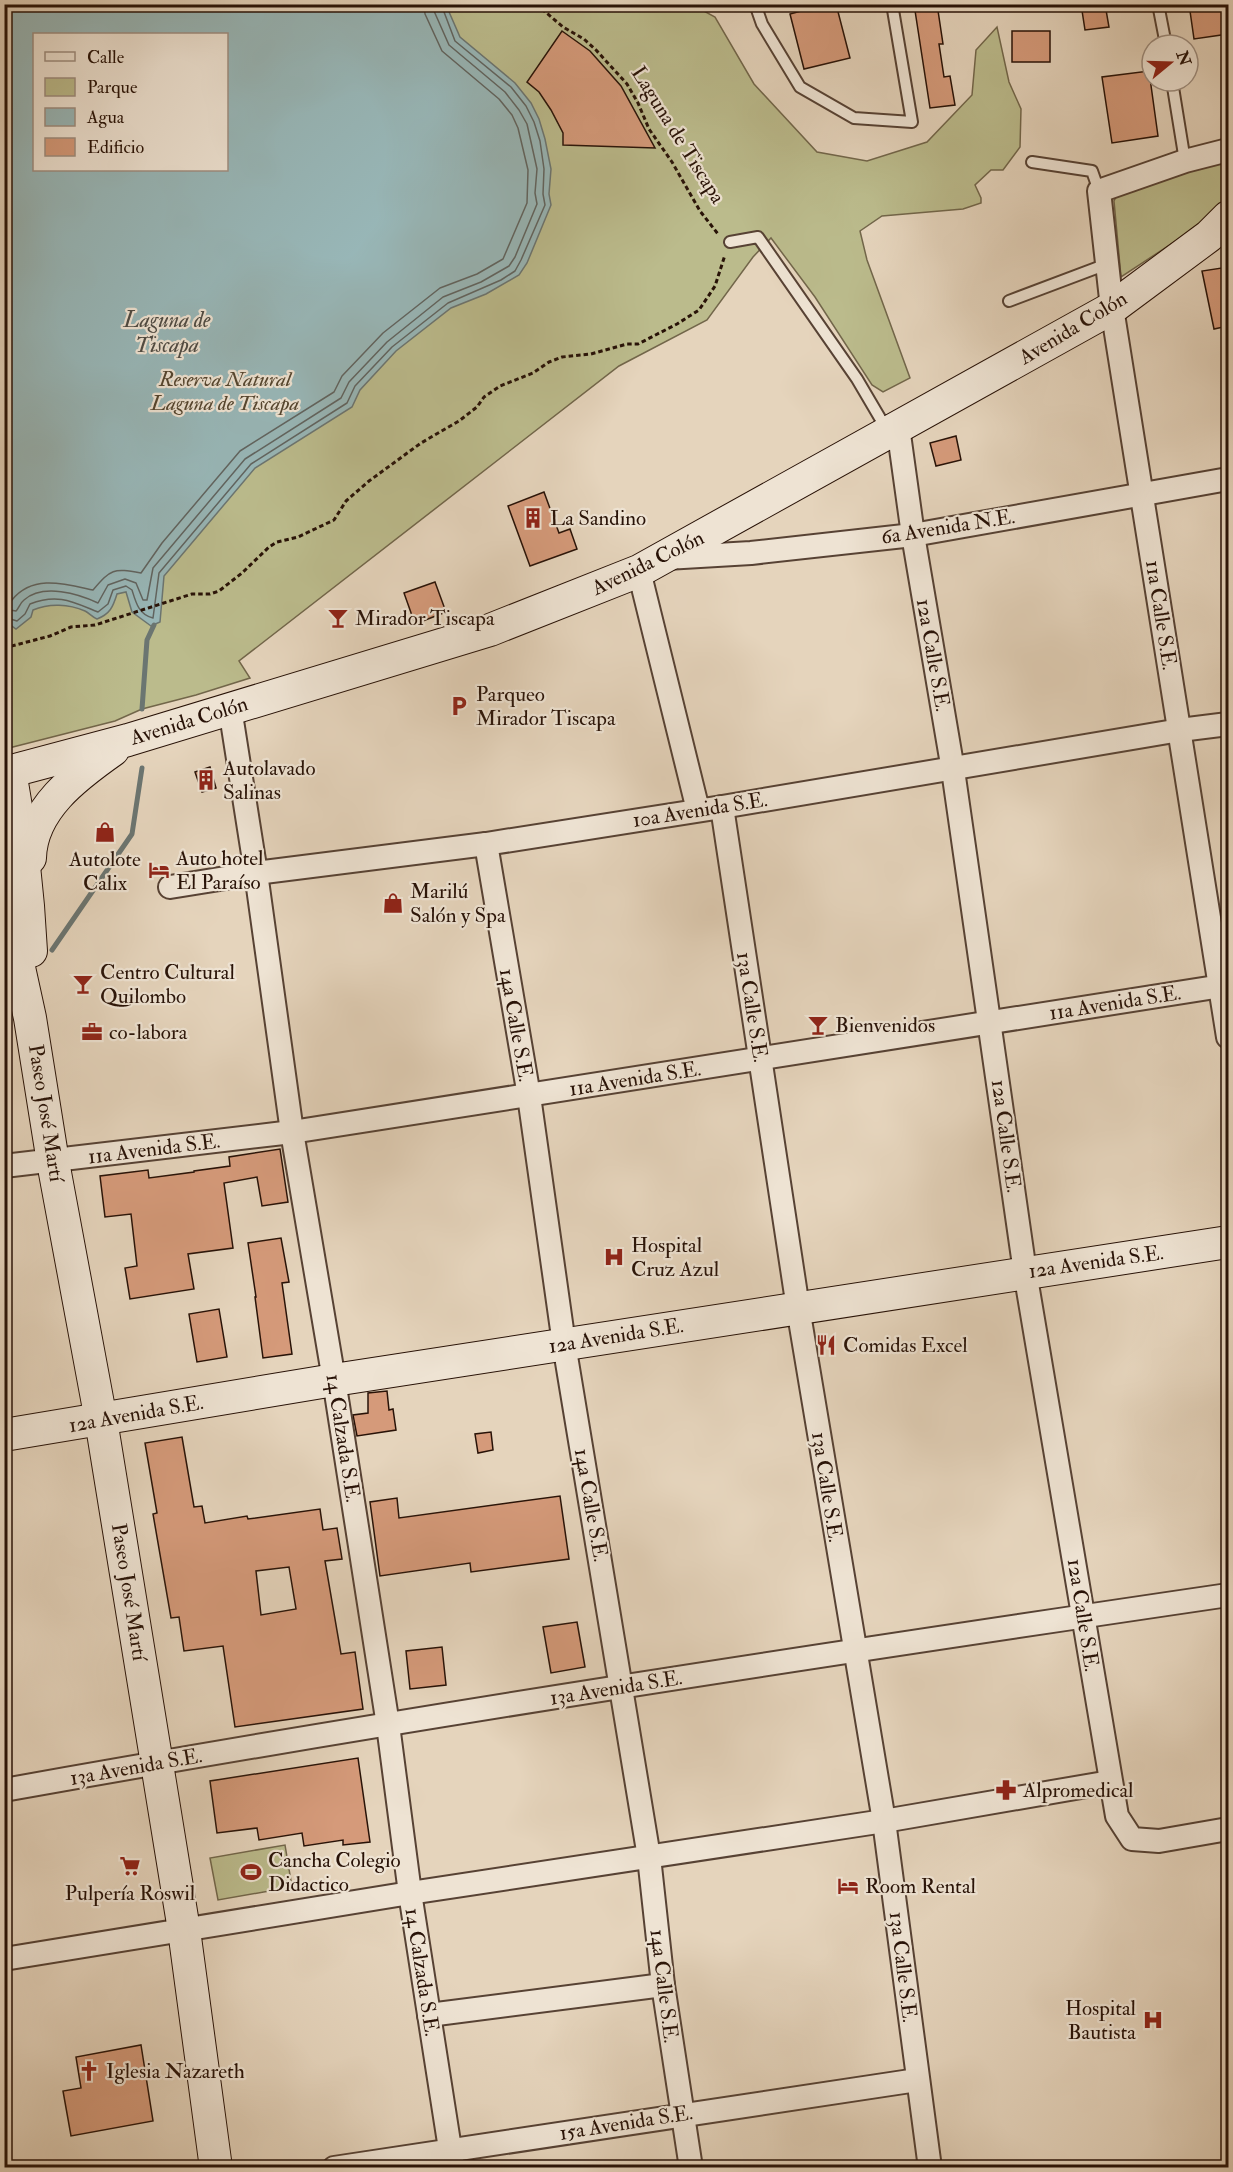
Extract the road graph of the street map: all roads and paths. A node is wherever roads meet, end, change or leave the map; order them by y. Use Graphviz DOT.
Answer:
graph roads {
  1 [pos="536,4"];
  2 [pos="755,4"];
  3 [pos="892,4"];
  4 [pos="1158,4"];
  5 [pos="1164,33"];
  6 [pos="1174,93"];
  7 [pos="1228,150"];
  8 [pos="1185,161"];
  9 [pos="1032,162"];
  10 [pos="1099,191"];
  11 [pos="1228,217"];
  12 [pos="730,242"];
  13 [pos="1107,264"];
  14 [pos="1009,301"];
  15 [pos="1112,308"];
  16 [pos="893,430"];
  17 [pos="1228,479"];
  18 [pos="1141,493"];
  19 [pos="913,534"];
  20 [pos="652,565"];
  21 [pos="4,648"];
  22 [pos="230,708"];
  23 [pos="1228,724"];
  24 [pos="1180,730"];
  25 [pos="128,740"];
  26 [pos="953,770"];
  27 [pos="7,772"];
  28 [pos="722,807"];
  29 [pos="698,810"];
  30 [pos="486,844"];
  31 [pos="256,873"];
  32 [pos="170,887"];
  33 [pos="17,900"];
  34 [pos="1224,986"];
  35 [pos="991,1023"];
  36 [pos="1228,1037"];
  37 [pos="760,1059"];
  38 [pos="529,1096"];
  39 [pos="292,1132"];
  40 [pos="53,1162"];
  41 [pos="4,1166"];
  42 [pos="1228,1242"];
  43 [pos="1025,1272"];
  44 [pos="798,1308"];
  45 [pos="564,1344"];
  46 [pos="334,1380"];
  47 [pos="101,1420"];
  48 [pos="4,1435"];
  49 [pos="1228,1595"];
  50 [pos="1083,1616"];
  51 [pos="854,1649"];
  52 [pos="622,1688"];
  53 [pos="388,1725"];
  54 [pos="158,1762"];
  55 [pos="1110,1782"];
  56 [pos="4,1790"];
  57 [pos="884,1821"];
  58 [pos="1228,1829"];
  59 [pos="649,1857"];
  60 [pos="410,1893"];
  61 [pos="184,1930"];
  62 [pos="4,1959"];
  63 [pos="663,1985"];
  64 [pos="429,2015"];
  65 [pos="918,2080"];
  66 [pos="682,2114"];
  67 [pos="451,2158"];
  68 [pos="216,2168"];
  69 [pos="334,2168"];
  70 [pos="691,2168"];
  71 [pos="930,2168"];
  1 -- 12 [label="path, Laguna de Tiscapa"];
  2 -- 3 [label="lane"];
  4 -- 5 [label="lane"];
  6 -- 8 [label="lane"];
  7 -- 8 [label="street"];
  8 -- 10 [label="street"];
  9 -- 10 [label="lane"];
  10 -- 13 [label="street, 11a Calle S.E."];
  11 -- 15 [label="main road, Avenida Colón"];
  12 -- 16 [label="lane"];
  12 -- 21 [label="path"];
  13 -- 14 [label="lane"];
  13 -- 15 [label="street, 11a Calle S.E."];
  15 -- 16 [label="main road, Avenida Colón"];
  15 -- 18 [label="street, 11a Calle S.E."];
  16 -- 19 [label="street, 12a Calle S.E."];
  16 -- 20 [label="main road, Avenida Colón"];
  17 -- 18 [label="street, 6a Avenida N.E."];
  18 -- 19 [label="street, 6a Avenida N.E."];
  18 -- 24 [label="street, 11a Calle S.E."];
  19 -- 20 [label="street, 6a Avenida N.E."];
  19 -- 26 [label="street, 12a Calle S.E."];
  20 -- 22 [label="main road, Avenida Colón"];
  20 -- 29 [label="street"];
  22 -- 25 [label="main road, Avenida Colón"];
  22 -- 31 [label="street, 14 Calzada S.E."];
  23 -- 24 [label="street, 10a Avenida S.E."];
  24 -- 26 [label="street, 10a Avenida S.E."];
  24 -- 34 [label="street, 11a Calle S.E."];
  25 -- 27 [label="main road, Avenida Colón"];
  25 -- 33 [label="main road"];
  26 -- 28 [label="street, 10a Avenida S.E."];
  26 -- 35 [label="street, 12a Calle S.E."];
  27 -- 33 [label="main road, Paseo José Martí"];
  28 -- 29 [label="street, 10a Avenida S.E."];
  28 -- 37 [label="street, 13a Calle S.E."];
  29 -- 30 [label="street, 10a Avenida S.E."];
  30 -- 31 [label="street, 10a Avenida S.E."];
  30 -- 38 [label="street, 14a Calle S.E."];
  31 -- 32 [label="street, 10a Avenida S.E."];
  31 -- 39 [label="street, 14 Calzada S.E."];
  33 -- 40 [label="main road, Paseo José Martí"];
  34 -- 35 [label="street, 11a Avenida S.E."];
  34 -- 36 [label="street, 11a Calle S.E."];
  35 -- 37 [label="street, 11a Avenida S.E."];
  35 -- 43 [label="street, 12a Calle S.E."];
  37 -- 38 [label="street, 11a Avenida S.E."];
  37 -- 44 [label="street, 13a Calle S.E."];
  38 -- 39 [label="street, 11a Avenida S.E."];
  38 -- 45 [label="street, 14a Calle S.E."];
  39 -- 40 [label="street, 11a Avenida S.E."];
  39 -- 46 [label="street, 14 Calzada S.E."];
  40 -- 41 [label="street, 11a Avenida S.E."];
  40 -- 47 [label="main road, Paseo José Martí"];
  42 -- 43 [label="main road, 12a Avenida S.E."];
  43 -- 44 [label="main road, 12a Avenida S.E."];
  43 -- 50 [label="street, 12a Calle S.E."];
  44 -- 45 [label="main road, 12a Avenida S.E."];
  44 -- 51 [label="street, 13a Calle S.E."];
  45 -- 46 [label="main road, 12a Avenida S.E."];
  45 -- 52 [label="street, 14a Calle S.E."];
  46 -- 47 [label="main road, 12a Avenida S.E."];
  46 -- 53 [label="street, 14 Calzada S.E."];
  47 -- 48 [label="main road, 12a Avenida S.E."];
  47 -- 54 [label="main road, Paseo José Martí"];
  49 -- 50 [label="street, 13a Avenida S.E."];
  50 -- 51 [label="street, 13a Avenida S.E."];
  50 -- 55 [label="street, 12a Calle S.E."];
  51 -- 52 [label="street, 13a Avenida S.E."];
  51 -- 57 [label="street, 13a Calle S.E."];
  52 -- 53 [label="street, 13a Avenida S.E."];
  52 -- 59 [label="street, 14a Calle S.E."];
  53 -- 54 [label="street, 13a Avenida S.E."];
  53 -- 60 [label="street, 14 Calzada S.E."];
  54 -- 56 [label="street, 13a Avenida S.E."];
  54 -- 61 [label="main road, Paseo José Martí"];
  55 -- 57 [label="street"];
  55 -- 58 [label="street, 12a Calle S.E."];
  57 -- 59 [label="street"];
  57 -- 65 [label="street, 13a Calle S.E."];
  59 -- 60 [label="street"];
  59 -- 63 [label="street, 14a Calle S.E."];
  60 -- 61 [label="street"];
  60 -- 64 [label="street, 14 Calzada S.E."];
  61 -- 62 [label="street"];
  61 -- 68 [label="main road, Paseo José Martí"];
  63 -- 64 [label="street"];
  63 -- 66 [label="street, 14a Calle S.E."];
  64 -- 67 [label="street, 14 Calzada S.E."];
  65 -- 66 [label="street, 15a Avenida S.E."];
  65 -- 71 [label="street, 13a Calle S.E."];
  66 -- 67 [label="street, 15a Avenida S.E."];
  66 -- 70 [label="street, 14a Calle S.E."];
  67 -- 69 [label="street, 15a Avenida S.E."];
}
